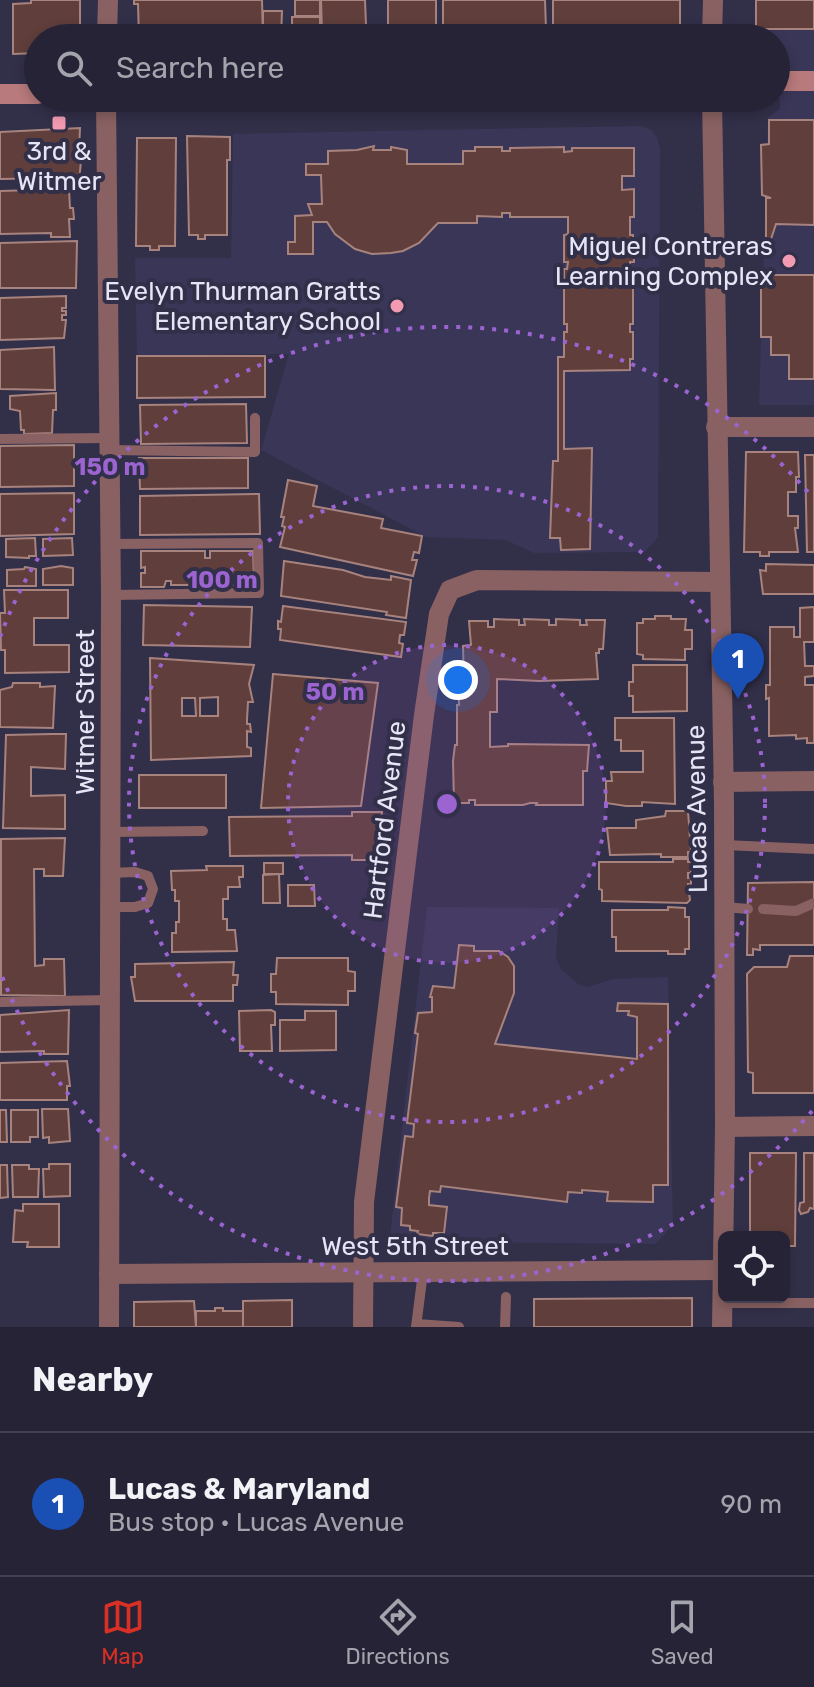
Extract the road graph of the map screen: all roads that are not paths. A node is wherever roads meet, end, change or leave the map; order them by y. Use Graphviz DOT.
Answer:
graph roads {
  1 [pos="108,0"];
  2 [pos="713,0"];
  3 [pos="107,24"];
  4 [pos="712,24"];
  5 [pos="790,81"];
  6 [pos="814,81"];
  7 [pos="0,94"];
  8 [pos="24,94"];
  9 [pos="106,112"];
  10 [pos="712,112"];
  11 [pos="255,418"];
  12 [pos="716,427"];
  13 [pos="814,427"];
  14 [pos="0,439"];
  15 [pos="109,444"];
  16 [pos="111,544"];
  17 [pos="718,582"];
  18 [pos="111,595"];
  19 [pos="814,781"];
  20 [pos="723,782"];
  21 [pos="203,831"];
  22 [pos="110,832"];
  23 [pos="724,845"];
  24 [pos="814,849"];
  25 [pos="110,873"];
  26 [pos="814,903"];
  27 [pos="110,907"];
  28 [pos="724,907"];
  29 [pos="748,909"];
  30 [pos="763,909"];
  31 [pos="110,1000"];
  32 [pos="0,1002"];
  33 [pos="814,1126"];
  34 [pos="725,1127"];
  35 [pos="723,1231"];
  36 [pos="718,1270"];
  37 [pos="423,1272"];
  38 [pos="362,1273"];
  39 [pos="109,1274"];
  40 [pos="506,1297"];
  41 [pos="722,1303"];
  42 [pos="790,1303"];
  43 [pos="814,1303"];
  44 [pos="416,1326"];
  45 [pos="109,1327"];
  46 [pos="363,1327"];
  47 [pos="459,1327"];
  48 [pos="505,1327"];
  49 [pos="722,1327"];
  1 -- 3 [label="street"];
  2 -- 4 [label="street"];
  5 -- 6 [label="main road"];
  7 -- 8 [label="main road"];
  9 -- 15 [label="street, Witmer Street"];
  10 -- 12 [label="street, Lucas Avenue"];
  11 -- 15 [label="lane"];
  12 -- 13 [label="street"];
  12 -- 17 [label="street, Lucas Avenue"];
  14 -- 15 [label="lane"];
  15 -- 16 [label="street, Witmer Street"];
  16 -- 18 [label="street, Witmer Street"];
  16 -- 18 [label="lane"];
  17 -- 20 [label="street, Lucas Avenue"];
  17 -- 38 [label="street, Hartford Avenue"];
  18 -- 22 [label="street, Witmer Street"];
  19 -- 20 [label="street"];
  20 -- 23 [label="street, Lucas Avenue"];
  21 -- 22 [label="lane"];
  22 -- 25 [label="street, Witmer Street"];
  23 -- 24 [label="lane"];
  23 -- 28 [label="street, Lucas Avenue"];
  25 -- 27 [label="street, Witmer Street"];
  25 -- 27 [label="lane"];
  26 -- 30 [label="lane"];
  27 -- 31 [label="street, Witmer Street"];
  28 -- 29 [label="lane"];
  28 -- 34 [label="street, Lucas Avenue"];
  31 -- 32 [label="lane"];
  31 -- 39 [label="street, Witmer Street"];
  33 -- 34 [label="street"];
  34 -- 35 [label="street, Lucas Avenue"];
  36 -- 37 [label="street, West 5th Street"];
  37 -- 38 [label="street, West 5th Street"];
  37 -- 44 [label="lane"];
  38 -- 39 [label="street, West 5th Street"];
  38 -- 46 [label="street, Hartford Avenue"];
  39 -- 45 [label="street, Witmer Street"];
  40 -- 48 [label="lane"];
  41 -- 49 [label="street, Lucas Avenue"];
  42 -- 43 [label="lane"];
  44 -- 47 [label="lane"];
}
